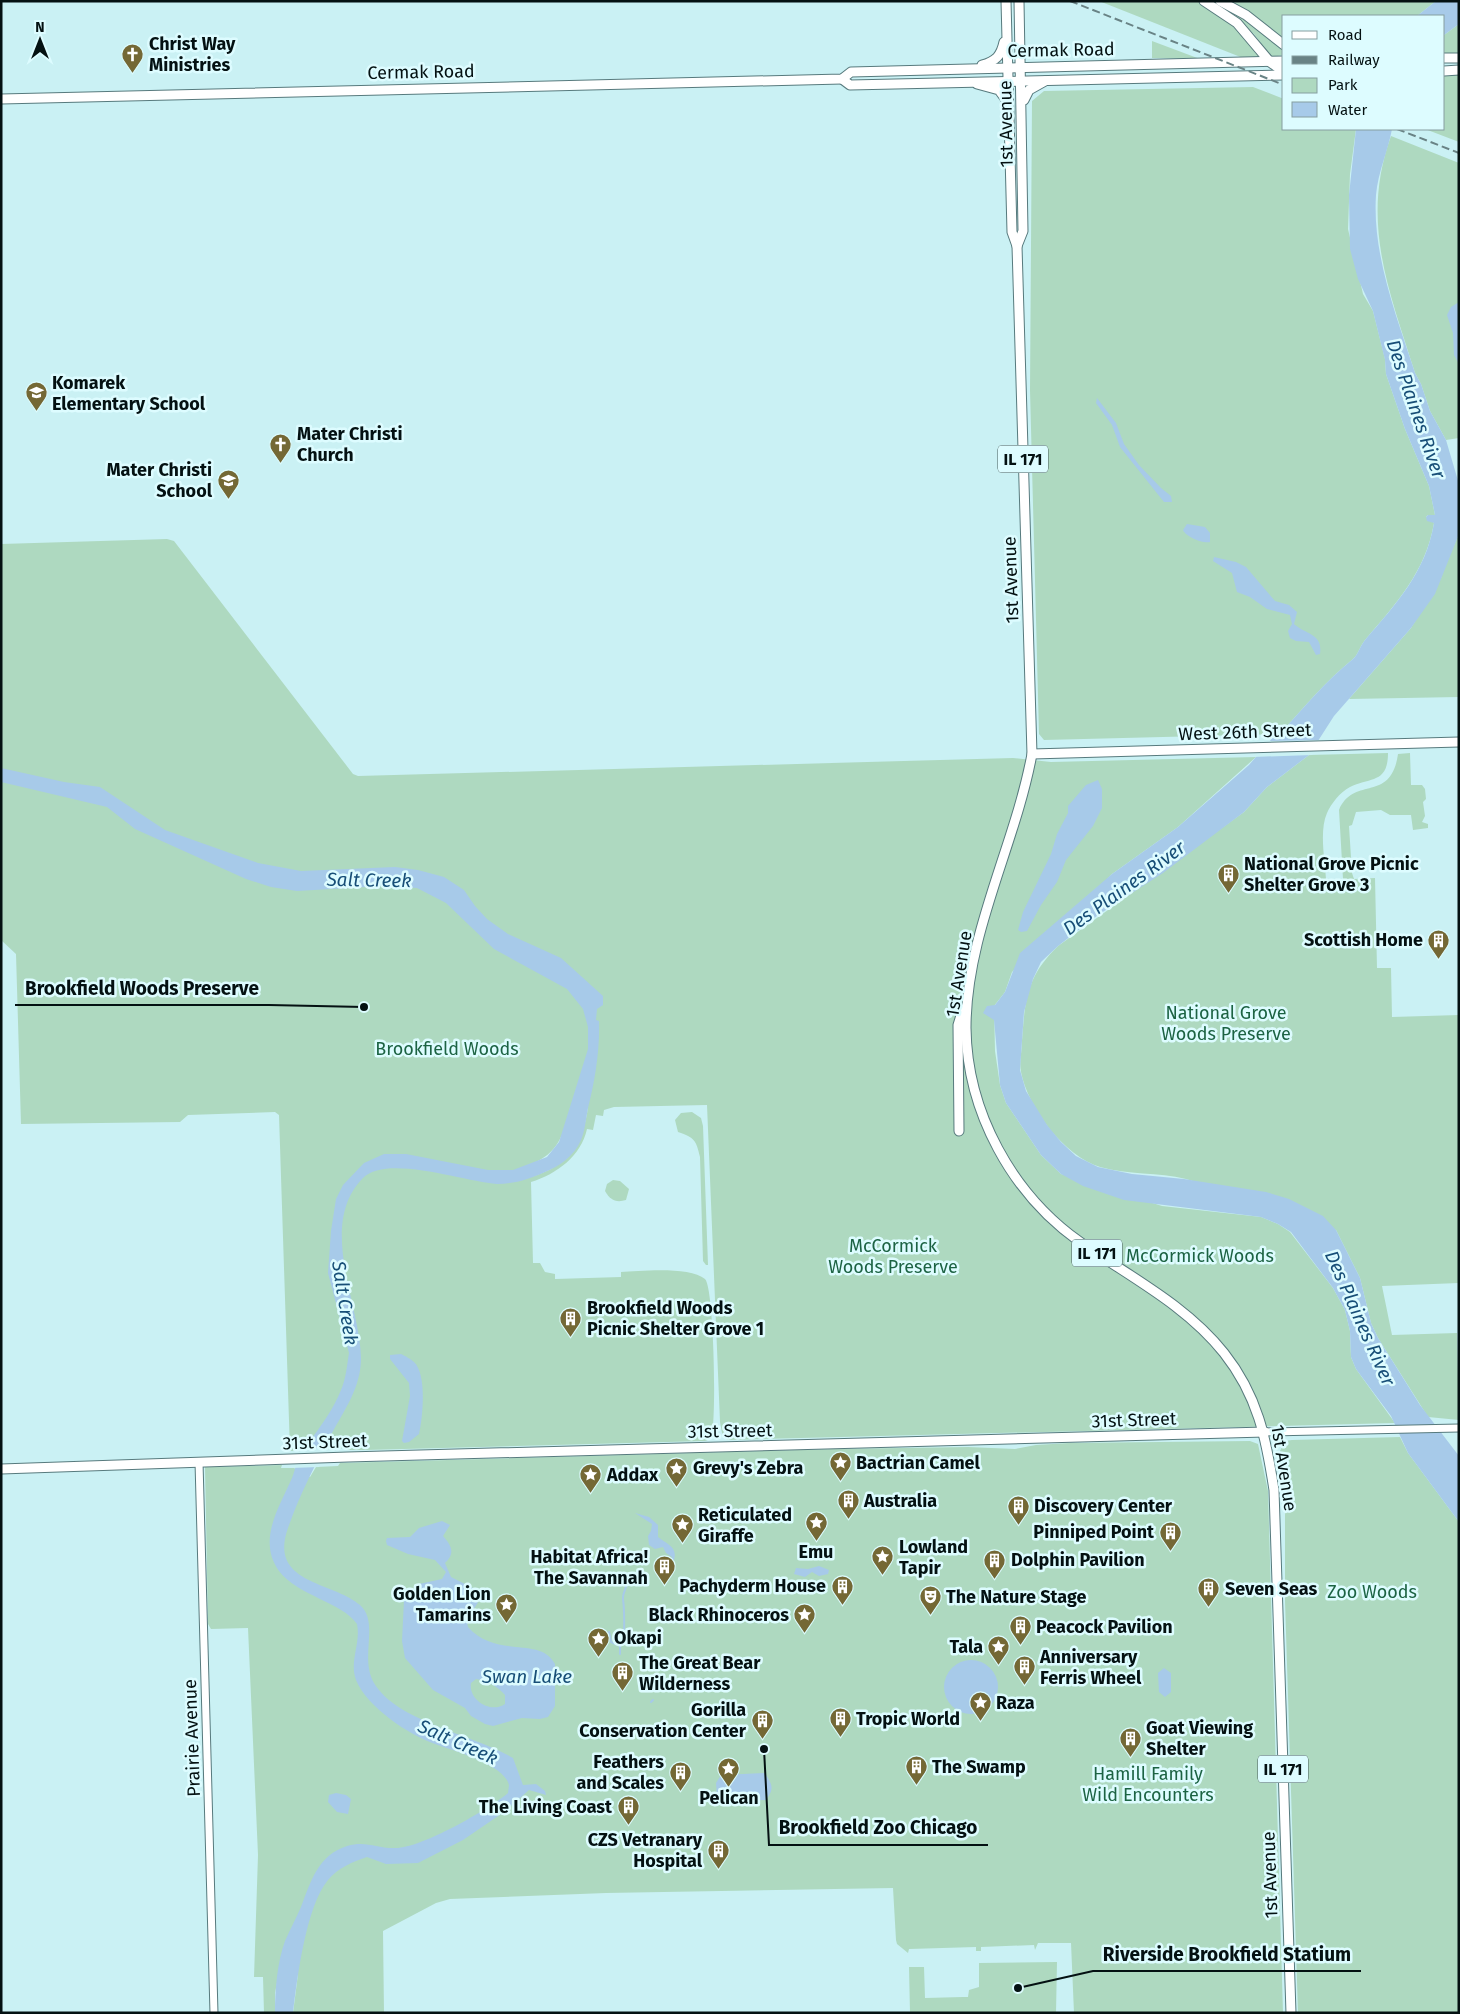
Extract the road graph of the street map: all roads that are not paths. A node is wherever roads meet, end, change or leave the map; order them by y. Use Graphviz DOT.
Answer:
graph roads {
  1 [pos="1006,1"];
  2 [pos="1019,1"];
  3 [pos="1204,1"];
  4 [pos="1220,1"];
  5 [pos="1007,25"];
  6 [pos="1282,43"];
  7 [pos="1445,58"];
  8 [pos="1459,58"];
  9 [pos="1282,61"];
  10 [pos="1270,62"];
  11 [pos="1008,67"];
  12 [pos="1022,67"];
  13 [pos="972,68"];
  14 [pos="1445,70"];
  15 [pos="1459,70"];
  16 [pos="1282,71"];
  17 [pos="1282,73"];
  18 [pos="842,79"];
  19 [pos="1008,80"];
  20 [pos="1022,80"];
  21 [pos="1046,80"];
  22 [pos="967,82"];
  23 [pos="1,99"];
  24 [pos="1009,105"];
  25 [pos="1022,105"];
  26 [pos="1017,246"];
  27 [pos="1459,742"];
  28 [pos="1032,754"];
  29 [pos="968,995"];
  30 [pos="959,1131"];
  31 [pos="1456,1428"];
  32 [pos="1265,1432"];
  33 [pos="199,1462"];
  34 [pos="1,1469"];
  35 [pos="214,2013"];
  36 [pos="1291,2013"];
  1 -- 5 [label="main road, 1st Avenue / IL 171"];
  2 -- 12 [label="main road, 1st Avenue / IL 171"];
  3 -- 10 [label="main road"];
  4 -- 6 [label="main road"];
  5 -- 11 [label="main road, 1st Avenue / IL 171"];
  5 -- 13 [label="main road"];
  7 -- 8 [label="main road"];
  9 -- 10 [label="main road, Cermak Road"];
  10 -- 12 [label="main road, Cermak Road"];
  10 -- 16 [label="main road"];
  11 -- 12 [label="main road, Cermak Road"];
  11 -- 13 [label="main road, Cermak Road"];
  11 -- 19 [label="main road, 1st Avenue / IL 171"];
  12 -- 20 [label="main road, 1st Avenue / IL 171"];
  13 -- 18 [label="main road, Cermak Road"];
  14 -- 15 [label="main road"];
  17 -- 21 [label="main road, Cermak Road"];
  18 -- 22 [label="main road, Cermak Road"];
  18 -- 23 [label="main road, Cermak Road"];
  19 -- 20 [label="main road, Cermak Road"];
  19 -- 22 [label="main road, Cermak Road"];
  19 -- 24 [label="main road, 1st Avenue / IL 171"];
  20 -- 21 [label="main road, Cermak Road"];
  20 -- 25 [label="main road, 1st Avenue / IL 171"];
  21 -- 25 [label="main road"];
  22 -- 24 [label="main road"];
  24 -- 26 [label="main road, 1st Avenue / IL 171"];
  25 -- 26 [label="main road, 1st Avenue / IL 171"];
  26 -- 28 [label="main road, 1st Avenue / IL 171"];
  27 -- 28 [label="main road, West 26th Street"];
  28 -- 29 [label="main road, 1st Avenue / IL 171"];
  29 -- 30 [label="main road"];
  29 -- 32 [label="main road, 1st Avenue / IL 171"];
  31 -- 32 [label="street, 31st Street"];
  32 -- 33 [label="main road, 31st Street"];
  32 -- 36 [label="main road, 1st Avenue / IL 171"];
  33 -- 34 [label="main road, 31st Street"];
  33 -- 35 [label="street, Prairie Avenue"];
}
